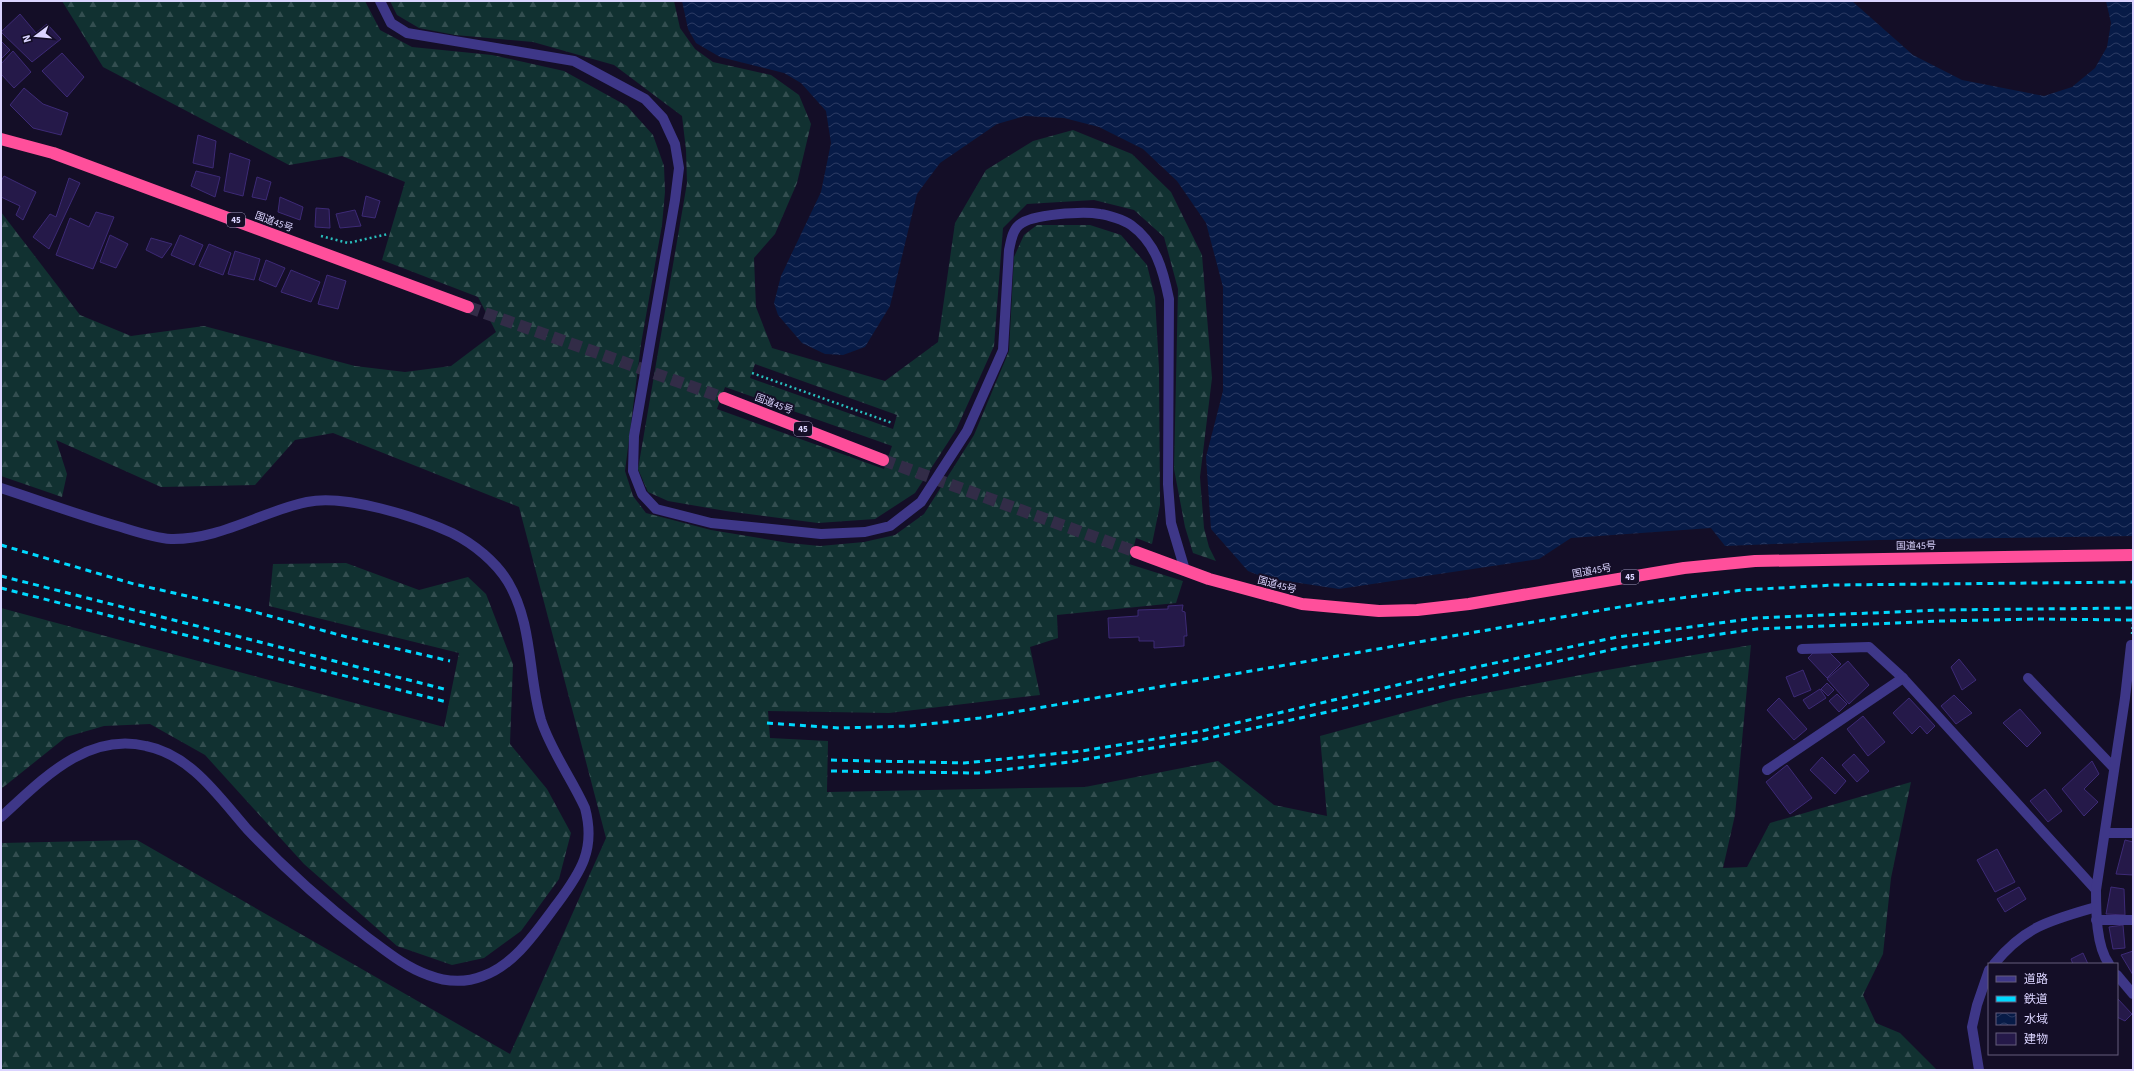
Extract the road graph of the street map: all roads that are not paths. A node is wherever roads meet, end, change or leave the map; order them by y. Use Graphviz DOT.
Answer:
graph roads {
  1 [pos="380,1"];
  2 [pos="1,139"];
  3 [pos="468,307"];
  4 [pos="724,398"];
  5 [pos="883,460"];
  6 [pos="1,488"];
  7 [pos="1136,552"];
  8 [pos="2133,555"];
  9 [pos="1186,570"];
  10 [pos="2131,645"];
  11 [pos="1802,648"];
  12 [pos="1903,678"];
  13 [pos="2028,678"];
  14 [pos="2129,698"];
  15 [pos="2114,768"];
  16 [pos="1767,770"];
  17 [pos="1,817"];
  18 [pos="2104,833"];
  19 [pos="2133,833"];
  20 [pos="2096,890"];
  21 [pos="2096,907"];
  22 [pos="2096,920"];
  23 [pos="2133,920"];
  24 [pos="1995,963"];
  25 [pos="2108,963"];
  26 [pos="1988,973"];
  27 [pos="2118,976"];
  28 [pos="2133,994"];
  29 [pos="1979,1070"];
  1 -- 9 [label="street"];
  2 -- 3 [label="highway, 国道45号 / 45"];
  4 -- 5 [label="highway, 国道45号 / 45"];
  6 -- 17 [label="street"];
  7 -- 9 [label="highway, 国道45号 / 45"];
  8 -- 9 [label="highway, 国道45号 / 45"];
  10 -- 14 [label="street"];
  11 -- 12 [label="street"];
  12 -- 16 [label="street"];
  12 -- 20 [label="street"];
  13 -- 15 [label="street"];
  14 -- 15 [label="street"];
  15 -- 18 [label="street"];
  18 -- 19 [label="street"];
  18 -- 20 [label="street"];
  20 -- 21 [label="street"];
  21 -- 22 [label="street"];
  21 -- 24 [label="street"];
  22 -- 23 [label="street"];
  22 -- 25 [label="street"];
  26 -- 29 [label="street"];
  27 -- 28 [label="street"];
}
